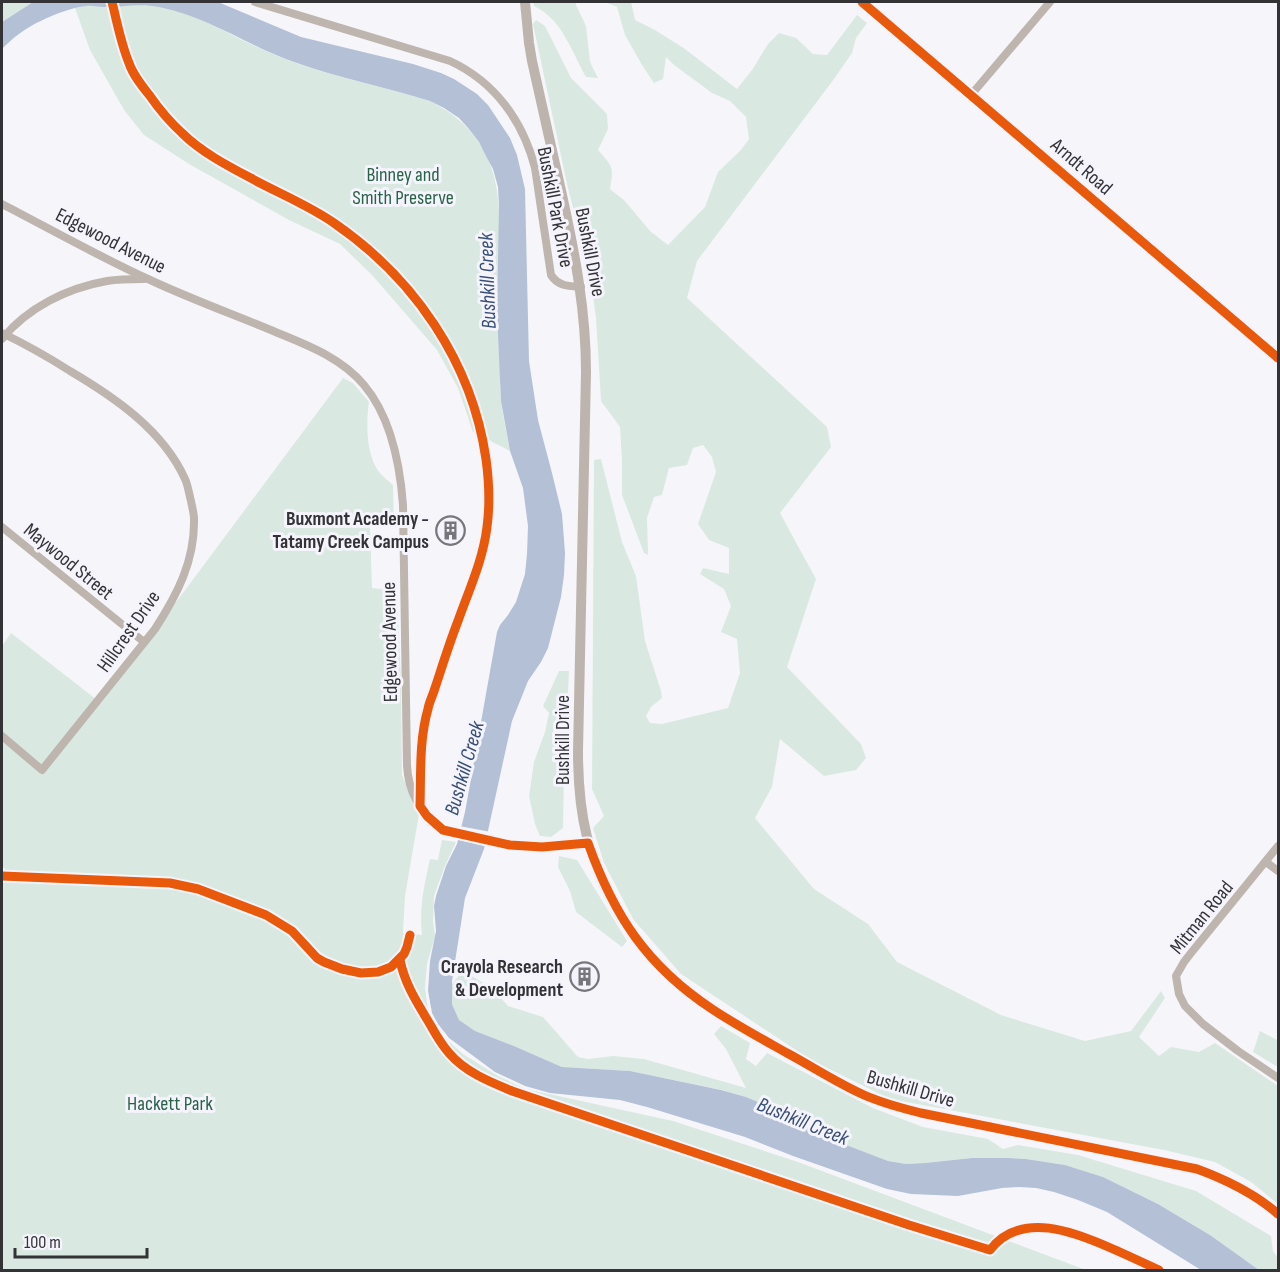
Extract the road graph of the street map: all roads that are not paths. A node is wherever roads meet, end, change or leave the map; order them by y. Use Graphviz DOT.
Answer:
graph roads {
  1 [pos="255,2"];
  2 [pos="525,2"];
  3 [pos="862,2"];
  4 [pos="1050,2"];
  5 [pos="971,95"];
  6 [pos="2,204"];
  7 [pos="148,279"];
  8 [pos="581,288"];
  9 [pos="3,336"];
  10 [pos="1278,358"];
  11 [pos="2,527"];
  12 [pos="144,642"];
  13 [pos="2,736"];
  14 [pos="588,843"];
  15 [pos="1278,846"];
  16 [pos="1266,862"];
  17 [pos="1278,871"];
  18 [pos="1278,1078"];
  19 [pos="1278,1214"];
  1 -- 8 [label="street, Bushkill Park Drive"];
  2 -- 8 [label="main road, Bushkill Drive"];
  3 -- 5 [label="street, Arndt Road"];
  4 -- 5 [label="street"];
  5 -- 10 [label="street, Arndt Road"];
  6 -- 7 [label="street, Edgewood Avenue"];
  7 -- 9 [label="street"];
  7 -- 14 [label="street, Edgewood Avenue"];
  8 -- 14 [label="main road, Bushkill Drive"];
  9 -- 12 [label="street, Hillcrest Drive"];
  11 -- 12 [label="street, Maywood Street"];
  12 -- 13 [label="street, Hillcrest Drive"];
  14 -- 19 [label="main road, Bushkill Drive"];
  15 -- 16 [label="street, Mitman Road"];
  16 -- 17 [label="street"];
  16 -- 18 [label="street, Mitman Road"];
}
